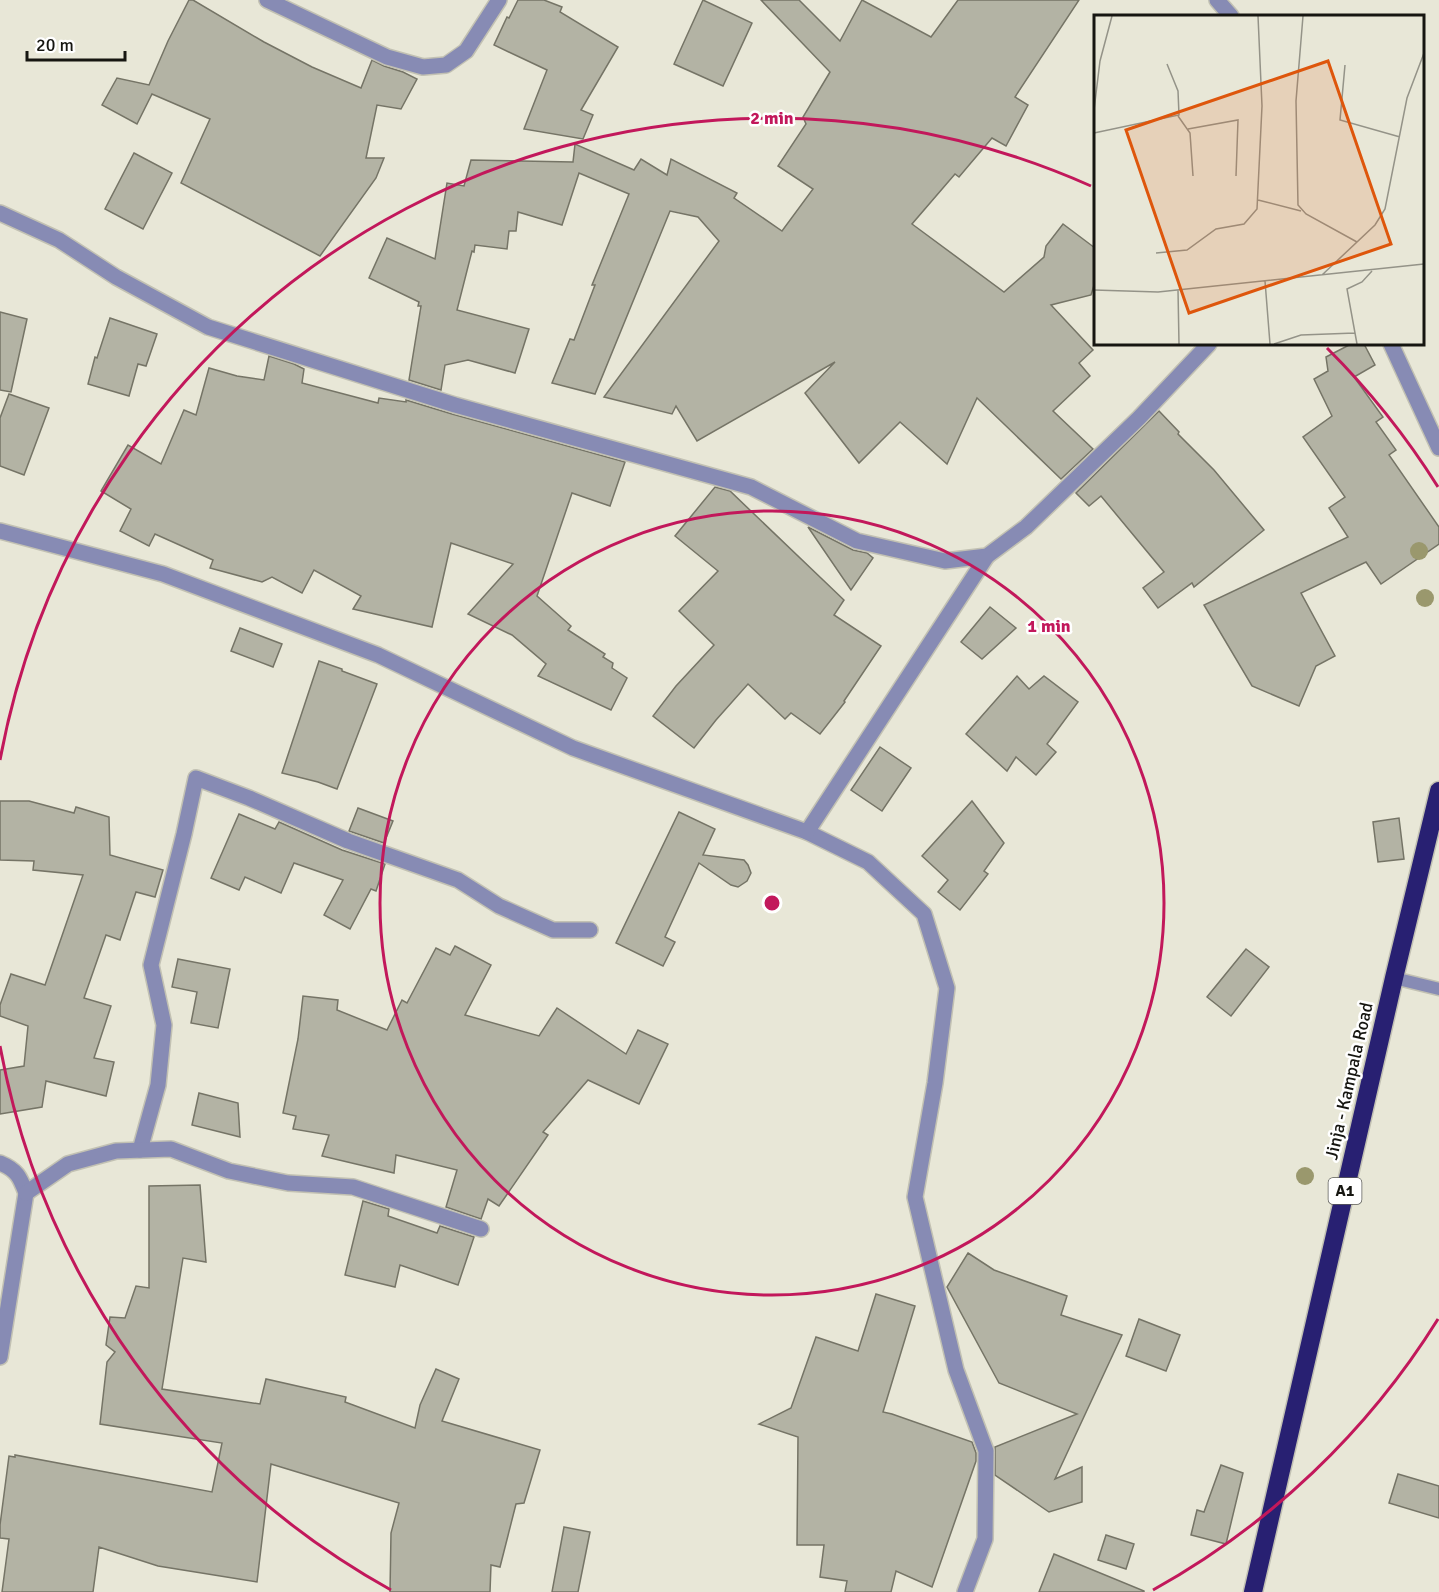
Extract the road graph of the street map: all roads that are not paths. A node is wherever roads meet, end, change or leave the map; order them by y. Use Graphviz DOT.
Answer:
graph roads {
  1 [pos="267,0"];
  2 [pos="499,0"];
  3 [pos="1217,0"];
  4 [pos="1230,15"];
  5 [pos="0,213"];
  6 [pos="1208,345"];
  7 [pos="1391,345"];
  8 [pos="1439,448"];
  9 [pos="0,531"];
  10 [pos="987,556"];
  11 [pos="1439,791"];
  12 [pos="807,832"];
  13 [pos="591,930"];
  14 [pos="1394,978"];
  15 [pos="1439,989"];
  16 [pos="140,1150"];
  17 [pos="0,1163"];
  18 [pos="26,1193"];
  19 [pos="482,1229"];
  20 [pos="0,1357"];
  21 [pos="965,1592"];
  22 [pos="1253,1592"];
  1 -- 2 [label="street"];
  3 -- 4 [label="street"];
  5 -- 10 [label="street"];
  6 -- 10 [label="street"];
  7 -- 8 [label="street"];
  9 -- 12 [label="street"];
  10 -- 12 [label="street"];
  11 -- 14 [label="highway, Jinja - Kampala Road / A1"];
  12 -- 21 [label="street"];
  13 -- 16 [label="street"];
  14 -- 15 [label="lane"];
  14 -- 22 [label="highway, Jinja - Kampala Road / A1"];
  16 -- 18 [label="street"];
  16 -- 19 [label="street"];
  17 -- 18 [label="street"];
  18 -- 20 [label="street"];
}
